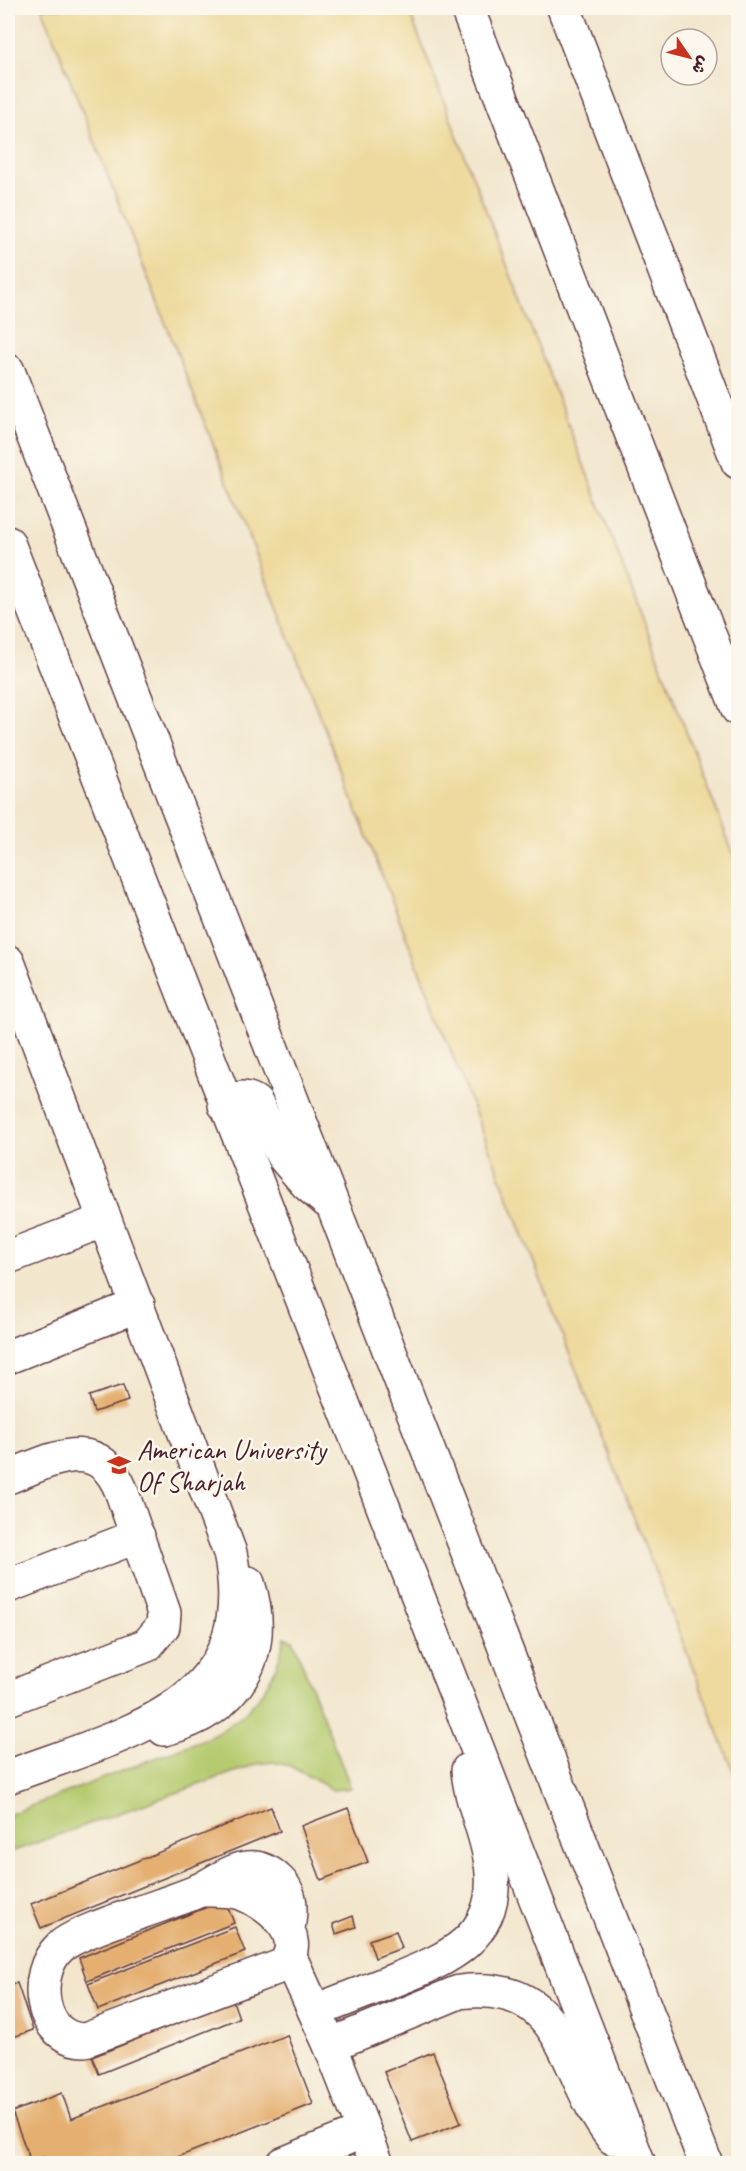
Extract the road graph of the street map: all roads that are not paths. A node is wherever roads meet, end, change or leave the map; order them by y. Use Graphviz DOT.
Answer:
graph roads {
  1 [pos="467,8"];
  2 [pos="564,8"];
  3 [pos="8,371"];
  4 [pos="738,462"];
  5 [pos="8,543"];
  6 [pos="738,709"];
  7 [pos="8,962"];
  8 [pos="225,1105"];
  9 [pos="333,1207"];
  10 [pos="105,1220"];
  11 [pos="8,1257"];
  12 [pos="138,1305"];
  13 [pos="8,1357"];
  14 [pos="8,1477"];
  15 [pos="138,1536"];
  16 [pos="8,1586"];
  17 [pos="8,1700"];
  18 [pos="467,1727"];
  19 [pos="8,1778"];
  20 [pos="289,1943"];
  21 [pos="315,2012"];
  22 [pos="330,2045"];
  23 [pos="364,2131"];
  24 [pos="283,2163"];
  25 [pos="376,2163"];
  26 [pos="638,2163"];
  27 [pos="706,2163"];
  1 -- 6 [label="street"];
  2 -- 4 [label="street"];
  3 -- 9 [label="street"];
  5 -- 8 [label="street"];
  7 -- 10 [label="street"];
  8 -- 9 [label="street"];
  8 -- 18 [label="street"];
  9 -- 27 [label="street"];
  10 -- 11 [label="street"];
  10 -- 12 [label="street"];
  12 -- 13 [label="street"];
  12 -- 19 [label="street"];
  14 -- 15 [label="street"];
  15 -- 16 [label="street"];
  15 -- 17 [label="street"];
  18 -- 21 [label="street"];
  18 -- 26 [label="street"];
  20 -- 20 [label="street"];
  20 -- 21 [label="street"];
  21 -- 22 [label="street"];
  22 -- 23 [label="street"];
  22 -- 26 [label="street"];
  23 -- 24 [label="street"];
  23 -- 25 [label="street"];
}
